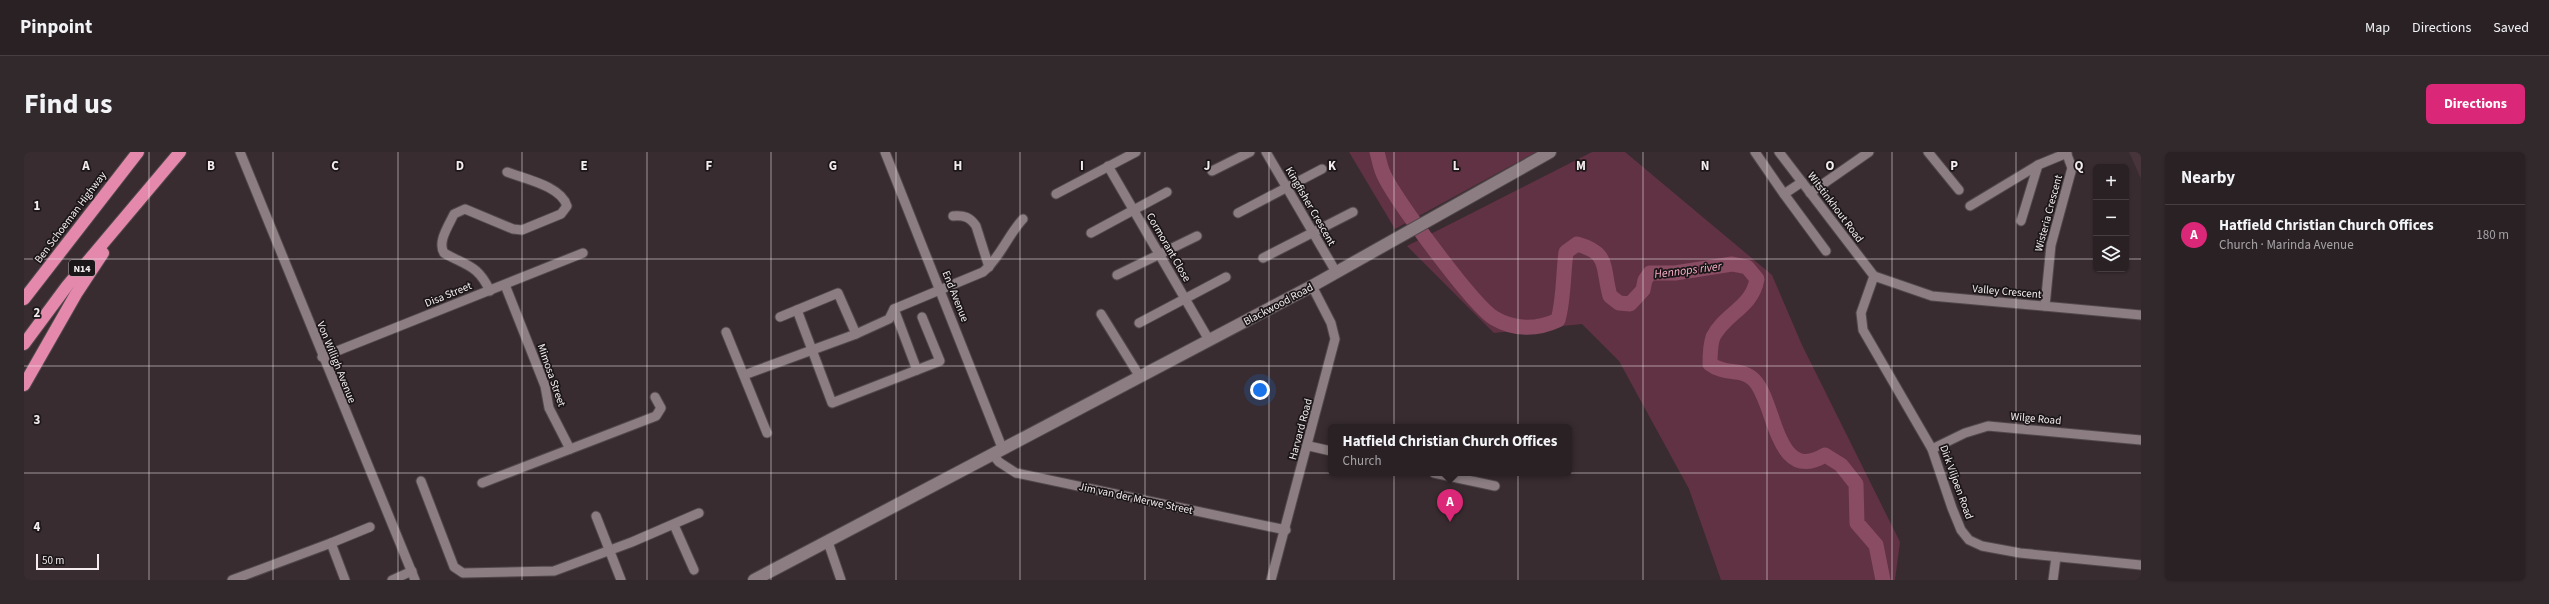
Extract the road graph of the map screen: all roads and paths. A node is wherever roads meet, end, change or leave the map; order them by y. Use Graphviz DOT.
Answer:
graph roads {
  1 [pos="138,152"];
  2 [pos="180,152"];
  3 [pos="240,152"];
  4 [pos="885,152"];
  5 [pos="1136,152"];
  6 [pos="1250,152"];
  7 [pos="1266,152"];
  8 [pos="1550,152"];
  9 [pos="1755,152"];
  10 [pos="1779,152"];
  11 [pos="1869,152"];
  12 [pos="1928,152"];
  13 [pos="2067,152"];
  14 [pos="2038,165"];
  15 [pos="1108,166"];
  16 [pos="123,168"];
  17 [pos="1322,170"];
  18 [pos="1212,171"];
  19 [pos="507,172"];
  20 [pos="1802,182"];
  21 [pos="1287,188"];
  22 [pos="1959,190"];
  23 [pos="1167,192"];
  24 [pos="1810,193"];
  25 [pos="143,194"];
  26 [pos="1056,194"];
  27 [pos="1784,194"];
  28 [pos="1970,206"];
  29 [pos="1134,211"];
  30 [pos="1353,212"];
  31 [pos="1238,213"];
  32 [pos="953,216"];
  33 [pos="1023,219"];
  34 [pos="2021,221"];
  35 [pos="1313,232"];
  36 [pos="1091,233"];
  37 [pos="1197,236"];
  38 [pos="1826,251"];
  39 [pos="583,253"];
  40 [pos="1160,254"];
  41 [pos="1263,258"];
  42 [pos="989,267"];
  43 [pos="1336,272"];
  44 [pos="1116,275"];
  45 [pos="1874,276"];
  46 [pos="1226,277"];
  47 [pos="505,285"];
  48 [pos="1312,286"];
  49 [pos="24,290"];
  50 [pos="941,290"];
  51 [pos="490,291"];
  52 [pos="24,299"];
  53 [pos="1184,299"];
  54 [pos="2045,306"];
  55 [pos="894,309"];
  56 [pos="797,310"];
  57 [pos="1101,314"];
  58 [pos="2141,315"];
  59 [pos="780,317"];
  60 [pos="922,317"];
  61 [pos="1139,323"];
  62 [pos="726,332"];
  63 [pos="856,334"];
  64 [pos="1209,340"];
  65 [pos="24,344"];
  66 [pos="812,350"];
  67 [pos="322,358"];
  68 [pos="917,370"];
  69 [pos="744,376"];
  70 [pos="1140,377"];
  71 [pos="24,384"];
  72 [pos="654,397"];
  73 [pos="767,433"];
  74 [pos="2141,440"];
  75 [pos="1309,446"];
  76 [pos="570,449"];
  77 [pos="1932,449"];
  78 [pos="1328,450"];
  79 [pos="998,452"];
  80 [pos="1448,476"];
  81 [pos="421,481"];
  82 [pos="482,483"];
  83 [pos="1495,486"];
  84 [pos="698,512"];
  85 [pos="596,516"];
  86 [pos="674,524"];
  87 [pos="370,527"];
  88 [pos="1286,530"];
  89 [pos="828,542"];
  90 [pos="331,543"];
  91 [pos="609,551"];
  92 [pos="2056,556"];
  93 [pos="2141,565"];
  94 [pos="694,570"];
  95 [pos="413,576"];
  96 [pos="545,576"];
  97 [pos="232,580"];
  98 [pos="345,580"];
  99 [pos="392,580"];
  100 [pos="621,580"];
  101 [pos="754,580"];
  102 [pos="841,580"];
  103 [pos="1272,580"];
  104 [pos="2053,580"];
  1 -- 16 [label="highway, Ben Schoeman Highway / N14"];
  2 -- 25 [label="highway, N14"];
  3 -- 67 [label="street, Von Willigh Avenue"];
  4 -- 50 [label="street, End Avenue"];
  5 -- 15 [label="street"];
  6 -- 18 [label="street"];
  7 -- 21 [label="street, Kingfisher Crescent"];
  8 -- 43 [label="street, Blackwood Road"];
  9 -- 27 [label="street"];
  10 -- 20 [label="street, Witstinkhout Road"];
  11 -- 24 [label="street"];
  12 -- 22 [label="street"];
  13 -- 14 [label="street"];
  13 -- 54 [label="street, Wisteria Crescent"];
  14 -- 28 [label="street"];
  14 -- 34 [label="street"];
  15 -- 26 [label="street"];
  15 -- 29 [label="street, Cormorant Close"];
  16 -- 49 [label="highway"];
  16 -- 52 [label="highway, Ben Schoeman Highway / N14"];
  17 -- 21 [label="street"];
  19 -- 51 [label="street"];
  20 -- 24 [label="street, Witstinkhout Road"];
  20 -- 27 [label="street"];
  21 -- 31 [label="street"];
  21 -- 35 [label="street, Kingfisher Crescent"];
  23 -- 29 [label="street"];
  24 -- 45 [label="street, Witstinkhout Road"];
  25 -- 65 [label="highway, N14"];
  25 -- 71 [label="highway"];
  27 -- 38 [label="street"];
  29 -- 36 [label="street"];
  29 -- 40 [label="street, Cormorant Close"];
  30 -- 35 [label="street"];
  32 -- 42 [label="street"];
  33 -- 42 [label="street"];
  35 -- 41 [label="street"];
  35 -- 43 [label="street, Kingfisher Crescent"];
  37 -- 40 [label="street"];
  39 -- 47 [label="street, Disa Street"];
  40 -- 44 [label="street"];
  40 -- 53 [label="street, Cormorant Close"];
  42 -- 50 [label="street"];
  43 -- 48 [label="street, Blackwood Road"];
  45 -- 54 [label="street, Valley Crescent"];
  45 -- 77 [label="street, Dirk Viljoen Road"];
  46 -- 53 [label="street"];
  47 -- 51 [label="street, Disa Street"];
  47 -- 76 [label="street, Mimosa Street"];
  48 -- 64 [label="street, Blackwood Road"];
  48 -- 75 [label="street, Harvard Road"];
  50 -- 55 [label="street"];
  50 -- 79 [label="street, End Avenue"];
  51 -- 67 [label="street, Disa Street"];
  53 -- 61 [label="street"];
  53 -- 64 [label="street, Cormorant Close"];
  54 -- 58 [label="street, Valley Crescent"];
  55 -- 63 [label="street"];
  55 -- 68 [label="street"];
  56 -- 59 [label="street"];
  56 -- 63 [label="street"];
  56 -- 66 [label="street"];
  57 -- 70 [label="street"];
  60 -- 68 [label="street"];
  62 -- 69 [label="street"];
  63 -- 66 [label="street"];
  64 -- 70 [label="street, Blackwood Road"];
  66 -- 68 [label="street"];
  66 -- 69 [label="street"];
  67 -- 95 [label="street, Von Willigh Avenue"];
  69 -- 73 [label="street"];
  70 -- 79 [label="street, Blackwood Road"];
  72 -- 76 [label="street"];
  74 -- 77 [label="street, Wilge Road"];
  75 -- 78 [label="street"];
  75 -- 88 [label="street, Harvard Road"];
  76 -- 82 [label="street"];
  77 -- 92 [label="street, Dirk Viljoen Road"];
  79 -- 88 [label="street, Jim van der Merwe Street"];
  79 -- 89 [label="street"];
  80 -- 83 [label="street"];
  81 -- 96 [label="street"];
  84 -- 86 [label="street"];
  85 -- 91 [label="street"];
  86 -- 91 [label="street"];
  86 -- 94 [label="street"];
  87 -- 90 [label="street"];
  88 -- 103 [label="street, Harvard Road"];
  89 -- 101 [label="street"];
  89 -- 102 [label="street"];
  90 -- 97 [label="street"];
  90 -- 98 [label="street"];
  91 -- 96 [label="street"];
  91 -- 100 [label="street"];
  92 -- 93 [label="street, Dirk Viljoen Road"];
  92 -- 104 [label="street"];
  95 -- 99 [label="street"];
}
